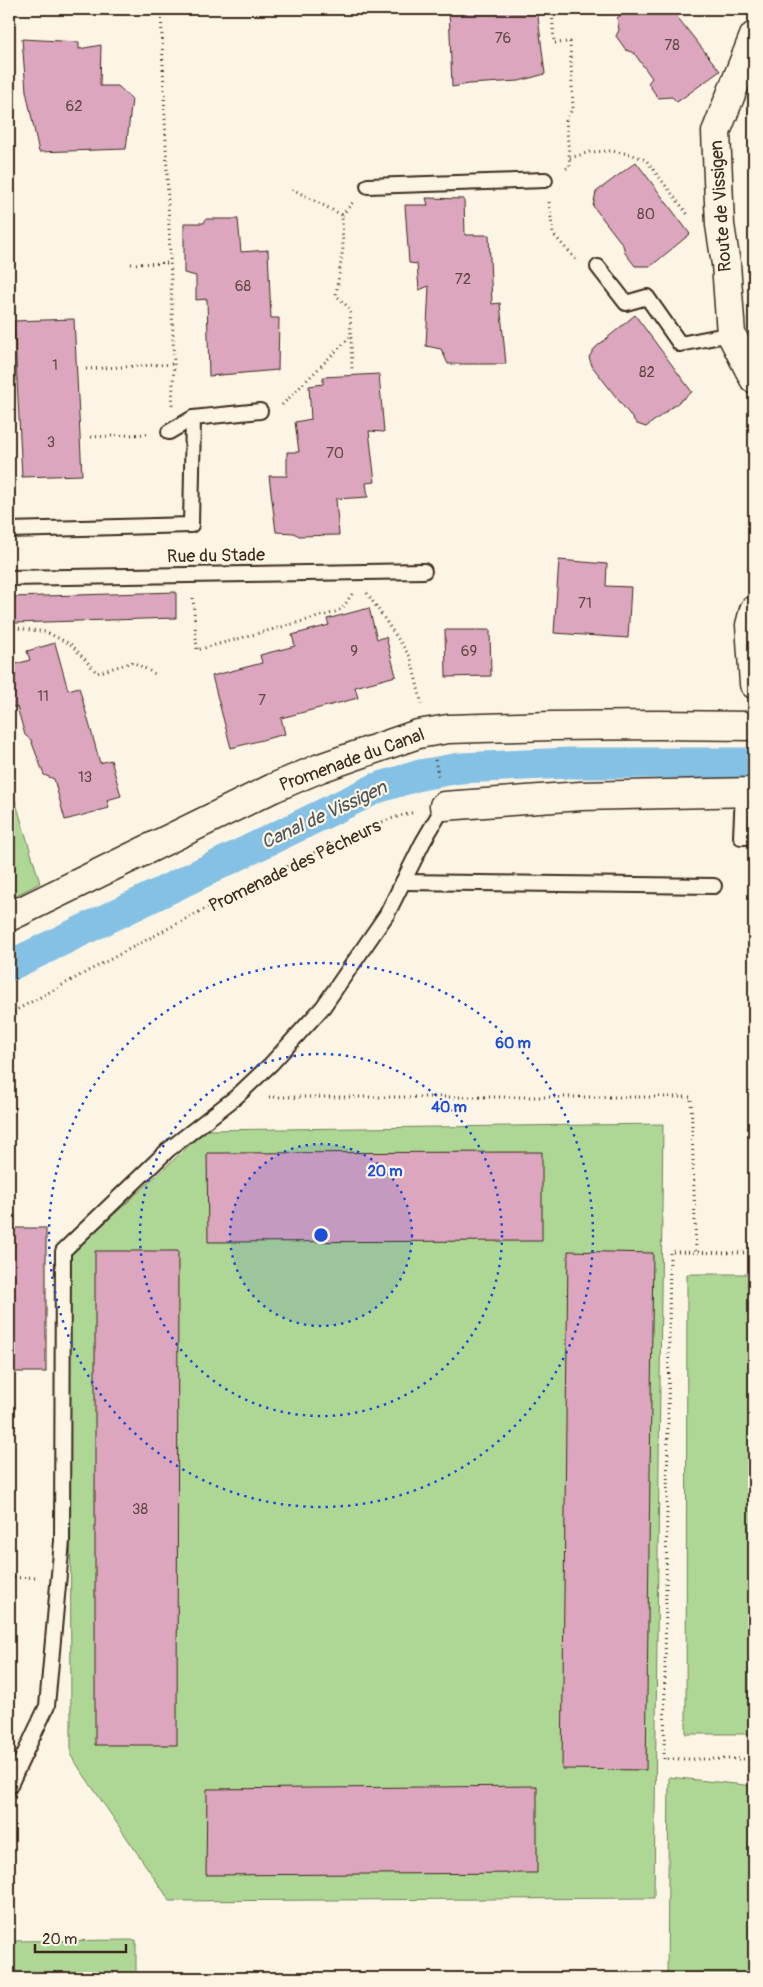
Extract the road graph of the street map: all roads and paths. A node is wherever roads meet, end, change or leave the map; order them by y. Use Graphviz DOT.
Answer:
graph roads {
  1 [pos="161,9"];
  2 [pos="552,9"];
  3 [pos="754,36"];
  4 [pos="570,158"];
  5 [pos="545,180"];
  6 [pos="368,186"];
  7 [pos="292,190"];
  8 [pos="692,220"];
  9 [pos="171,263"];
  10 [pos="131,264"];
  11 [pos="598,267"];
  12 [pos="731,334"];
  13 [pos="351,337"];
  14 [pos="174,364"];
  15 [pos="86,369"];
  16 [pos="352,370"];
  17 [pos="754,379"];
  18 [pos="174,384"];
  19 [pos="260,411"];
  20 [pos="192,418"];
  21 [pos="169,432"];
  22 [pos="9,530"];
  23 [pos="424,571"];
  24 [pos="191,575"];
  25 [pos="363,577"];
  26 [pos="9,578"];
  27 [pos="754,610"];
  28 [pos="9,627"];
  29 [pos="155,674"];
  30 [pos="754,684"];
  31 [pos="754,726"];
  32 [pos="429,731"];
  33 [pos="439,778"];
  34 [pos="748,792"];
  35 [pos="444,806"];
  36 [pos="754,837"];
  37 [pos="403,882"];
  38 [pos="714,886"];
  39 [pos="9,917"];
  40 [pos="9,1014"];
  41 [pos="236,1097"];
  42 [pos="696,1252"];
  43 [pos="754,1253"];
  44 [pos="754,1759"];
  45 [pos="9,1787"];
  1 -- 9 [label="path"];
  2 -- 4 [label="path"];
  3 -- 12 [label="street, Route de Vissigen"];
  4 -- 5 [label="path"];
  4 -- 8 [label="path"];
  5 -- 6 [label="lane"];
  5 -- 11 [label="path"];
  7 -- 13 [label="path"];
  9 -- 10 [label="path"];
  9 -- 14 [label="path"];
  11 -- 12 [label="lane"];
  12 -- 17 [label="street, Route de Vissigen"];
  13 -- 16 [label="path"];
  13 -- 19 [label="path"];
  14 -- 15 [label="path"];
  14 -- 18 [label="path"];
  19 -- 20 [label="lane"];
  20 -- 21 [label="lane"];
  20 -- 22 [label="lane"];
  23 -- 25 [label="lane, Rue du Stade"];
  24 -- 25 [label="lane, Rue du Stade"];
  24 -- 25 [label="path"];
  24 -- 26 [label="lane, Rue du Stade"];
  25 -- 32 [label="path"];
  27 -- 30 [label="street"];
  28 -- 29 [label="path"];
  31 -- 32 [label="street, Promenade du Canal"];
  32 -- 33 [label="path"];
  32 -- 39 [label="street, Promenade du Canal"];
  34 -- 35 [label="street"];
  34 -- 36 [label="lane"];
  35 -- 37 [label="lane"];
  35 -- 40 [label="path, Promenade des Pêcheurs"];
  37 -- 38 [label="lane"];
  37 -- 41 [label="lane"];
  41 -- 42 [label="path"];
  41 -- 45 [label="lane"];
  42 -- 43 [label="path"];
  42 -- 44 [label="path"];
}
